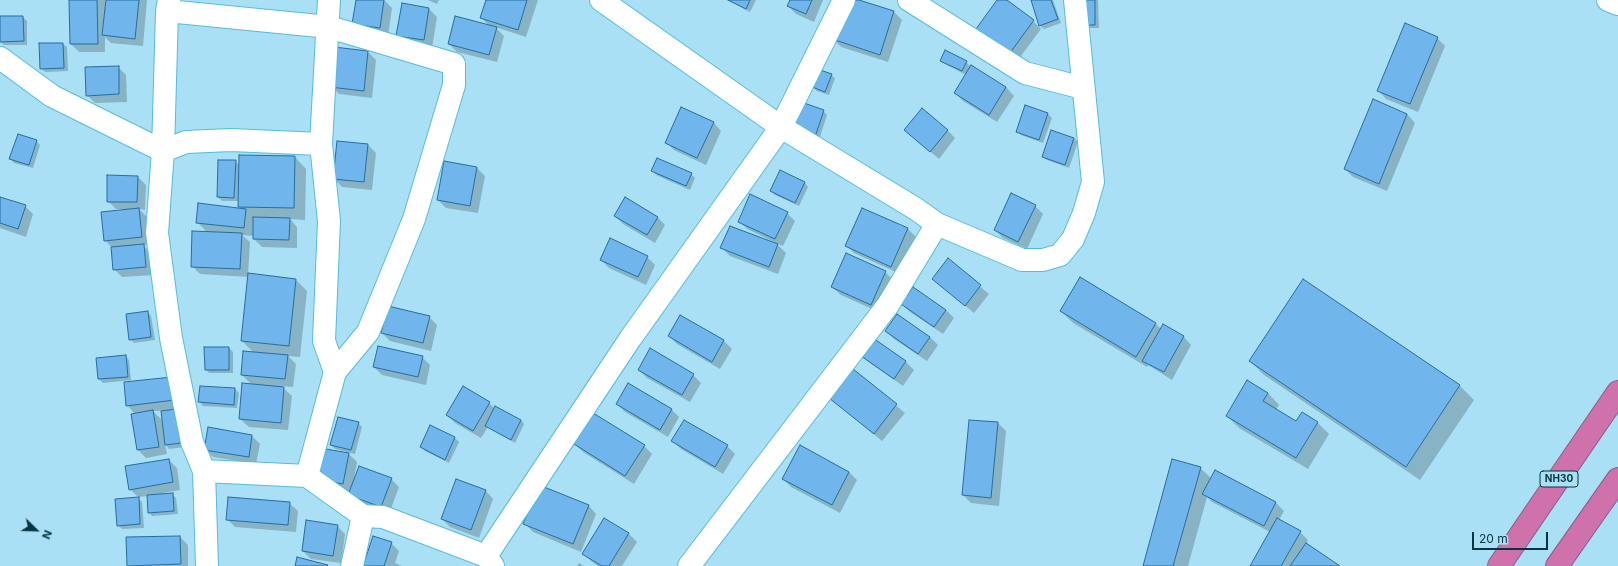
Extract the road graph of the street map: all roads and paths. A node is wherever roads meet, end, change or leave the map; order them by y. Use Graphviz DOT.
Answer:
graph roads {
  1 [pos="330,0"];
  2 [pos="601,0"];
  3 [pos="844,0"];
  4 [pos="909,0"];
  5 [pos="1075,0"];
  6 [pos="1608,0"];
  7 [pos="1618,4"];
  8 [pos="168,5"];
  9 [pos="329,27"];
  10 [pos="0,58"];
  11 [pos="1084,88"];
  12 [pos="781,127"];
  13 [pos="321,144"];
  14 [pos="163,151"];
  15 [pos="937,224"];
  16 [pos="335,372"];
  17 [pos="1618,392"];
  18 [pos="204,471"];
  19 [pos="307,476"];
  20 [pos="1618,479"];
  21 [pos="363,516"];
  22 [pos="489,561"];
  23 [pos="207,566"];
  24 [pos="352,566"];
  25 [pos="688,566"];
  26 [pos="1499,566"];
  27 [pos="1557,566"];
  1 -- 9 [label="street"];
  2 -- 12 [label="street"];
  3 -- 12 [label="street"];
  4 -- 11 [label="street"];
  5 -- 11 [label="street"];
  6 -- 7 [label="street"];
  8 -- 9 [label="street"];
  8 -- 14 [label="street"];
  9 -- 13 [label="street"];
  9 -- 16 [label="street"];
  10 -- 14 [label="street"];
  11 -- 15 [label="street"];
  12 -- 15 [label="street"];
  12 -- 22 [label="street"];
  13 -- 14 [label="street"];
  13 -- 16 [label="street"];
  14 -- 18 [label="street"];
  15 -- 25 [label="street"];
  16 -- 19 [label="street"];
  17 -- 26 [label="highway, NH30"];
  18 -- 19 [label="street"];
  18 -- 23 [label="street"];
  19 -- 21 [label="street"];
  20 -- 27 [label="highway"];
  21 -- 22 [label="street"];
  21 -- 24 [label="street"];
}
